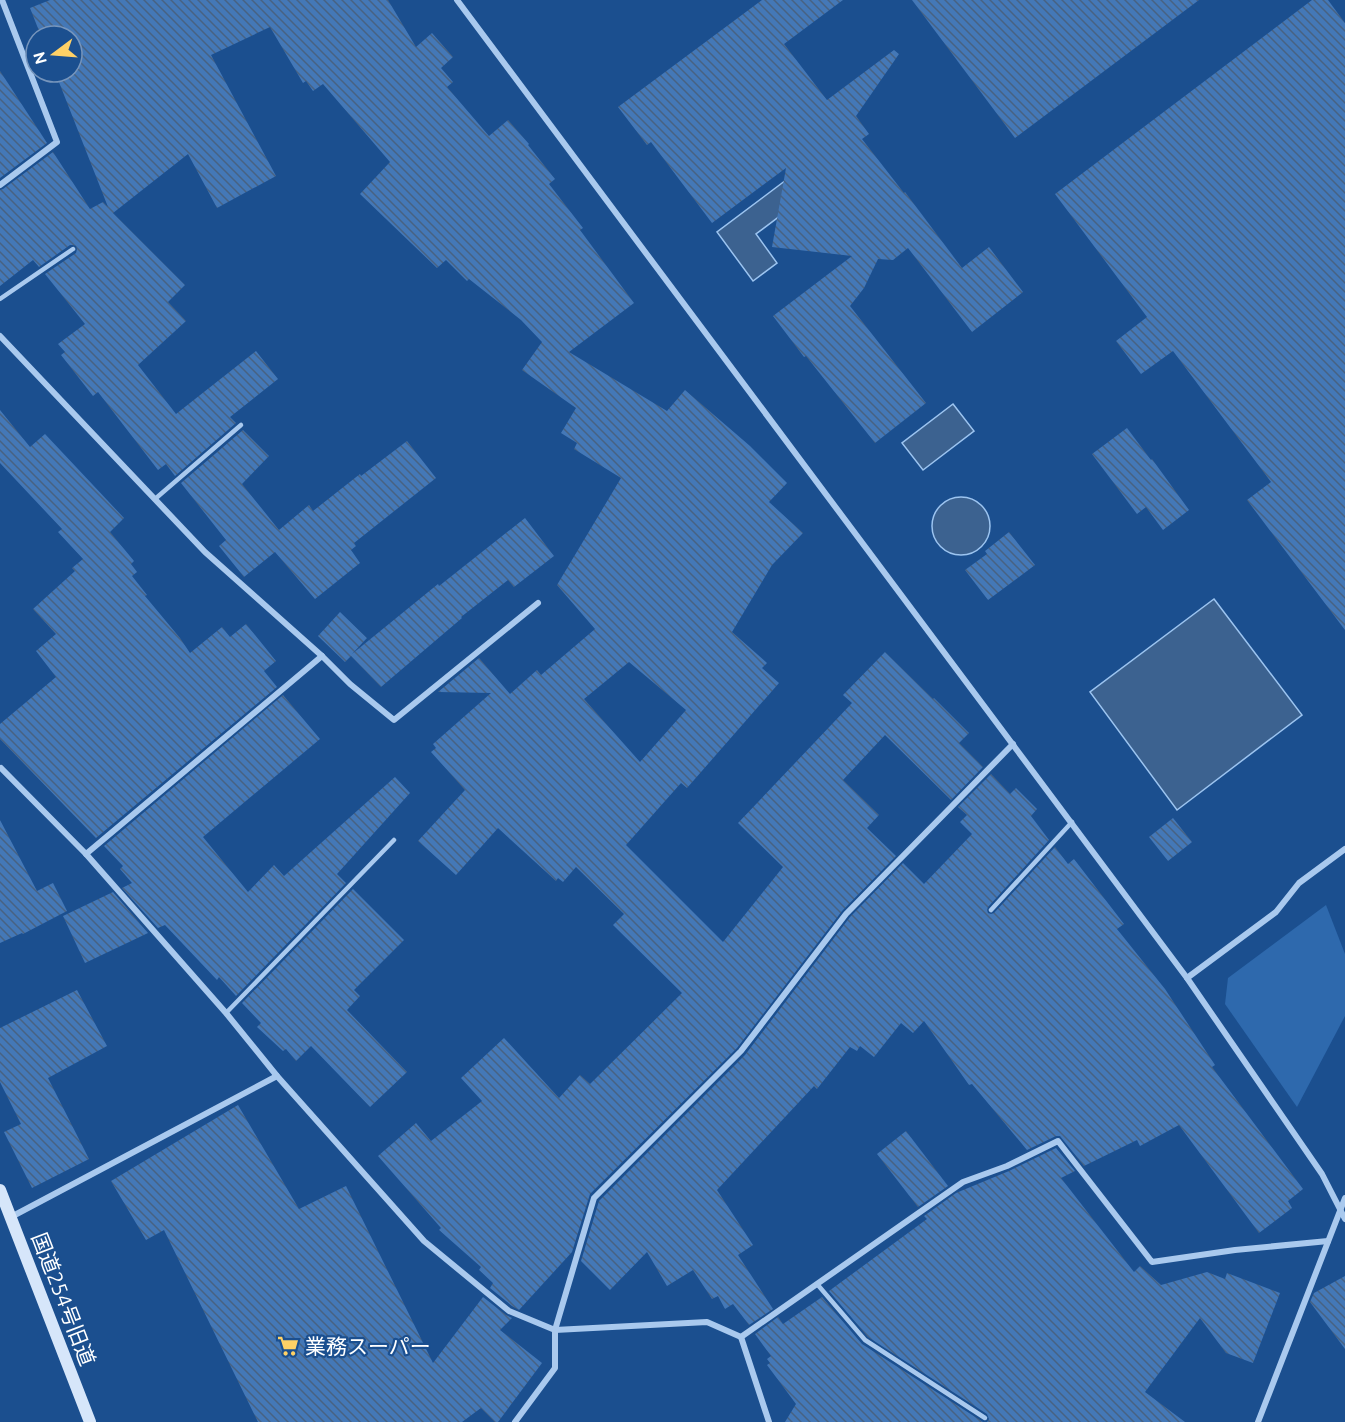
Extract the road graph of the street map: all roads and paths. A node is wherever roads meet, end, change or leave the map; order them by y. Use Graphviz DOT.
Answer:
graph roads {
  1 [pos="2,0"];
  2 [pos="457,0"];
  3 [pos="0,185"];
  4 [pos="73,249"];
  5 [pos="0,299"];
  6 [pos="0,336"];
  7 [pos="241,425"];
  8 [pos="155,499"];
  9 [pos="538,603"];
  10 [pos="322,656"];
  11 [pos="1013,744"];
  12 [pos="1,768"];
  13 [pos="1072,822"];
  14 [pos="394,840"];
  15 [pos="1345,849"];
  16 [pos="86,854"];
  17 [pos="992,910"];
  18 [pos="1187,978"];
  19 [pos="226,1013"];
  20 [pos="277,1076"];
  21 [pos="0,1190"];
  22 [pos="1345,1198"];
  23 [pos="1340,1210"];
  24 [pos="11,1217"];
  25 [pos="1345,1220"];
  26 [pos="1328,1241"];
  27 [pos="817,1284"];
  28 [pos="555,1330"];
  29 [pos="741,1337"];
  30 [pos="985,1418"];
  31 [pos="90,1422"];
  32 [pos="515,1422"];
  33 [pos="769,1422"];
  34 [pos="1258,1422"];
  1 -- 3 [label="street"];
  2 -- 11 [label="street"];
  4 -- 5 [label="lane"];
  6 -- 8 [label="street"];
  7 -- 8 [label="lane"];
  8 -- 10 [label="street"];
  9 -- 10 [label="street"];
  10 -- 16 [label="street"];
  11 -- 13 [label="street"];
  11 -- 28 [label="street"];
  12 -- 16 [label="street"];
  13 -- 17 [label="lane"];
  13 -- 18 [label="street"];
  14 -- 19 [label="lane"];
  15 -- 18 [label="street"];
  16 -- 19 [label="street"];
  18 -- 23 [label="street"];
  19 -- 20 [label="street"];
  20 -- 24 [label="street"];
  20 -- 28 [label="street"];
  21 -- 24 [label="street, 国道254号旧道"];
  22 -- 23 [label="street"];
  23 -- 25 [label="street"];
  23 -- 26 [label="street"];
  24 -- 31 [label="street, 国道254号旧道"];
  26 -- 27 [label="street"];
  26 -- 34 [label="street"];
  27 -- 29 [label="street"];
  27 -- 30 [label="lane"];
  28 -- 29 [label="street"];
  28 -- 32 [label="street"];
  29 -- 33 [label="street"];
}
